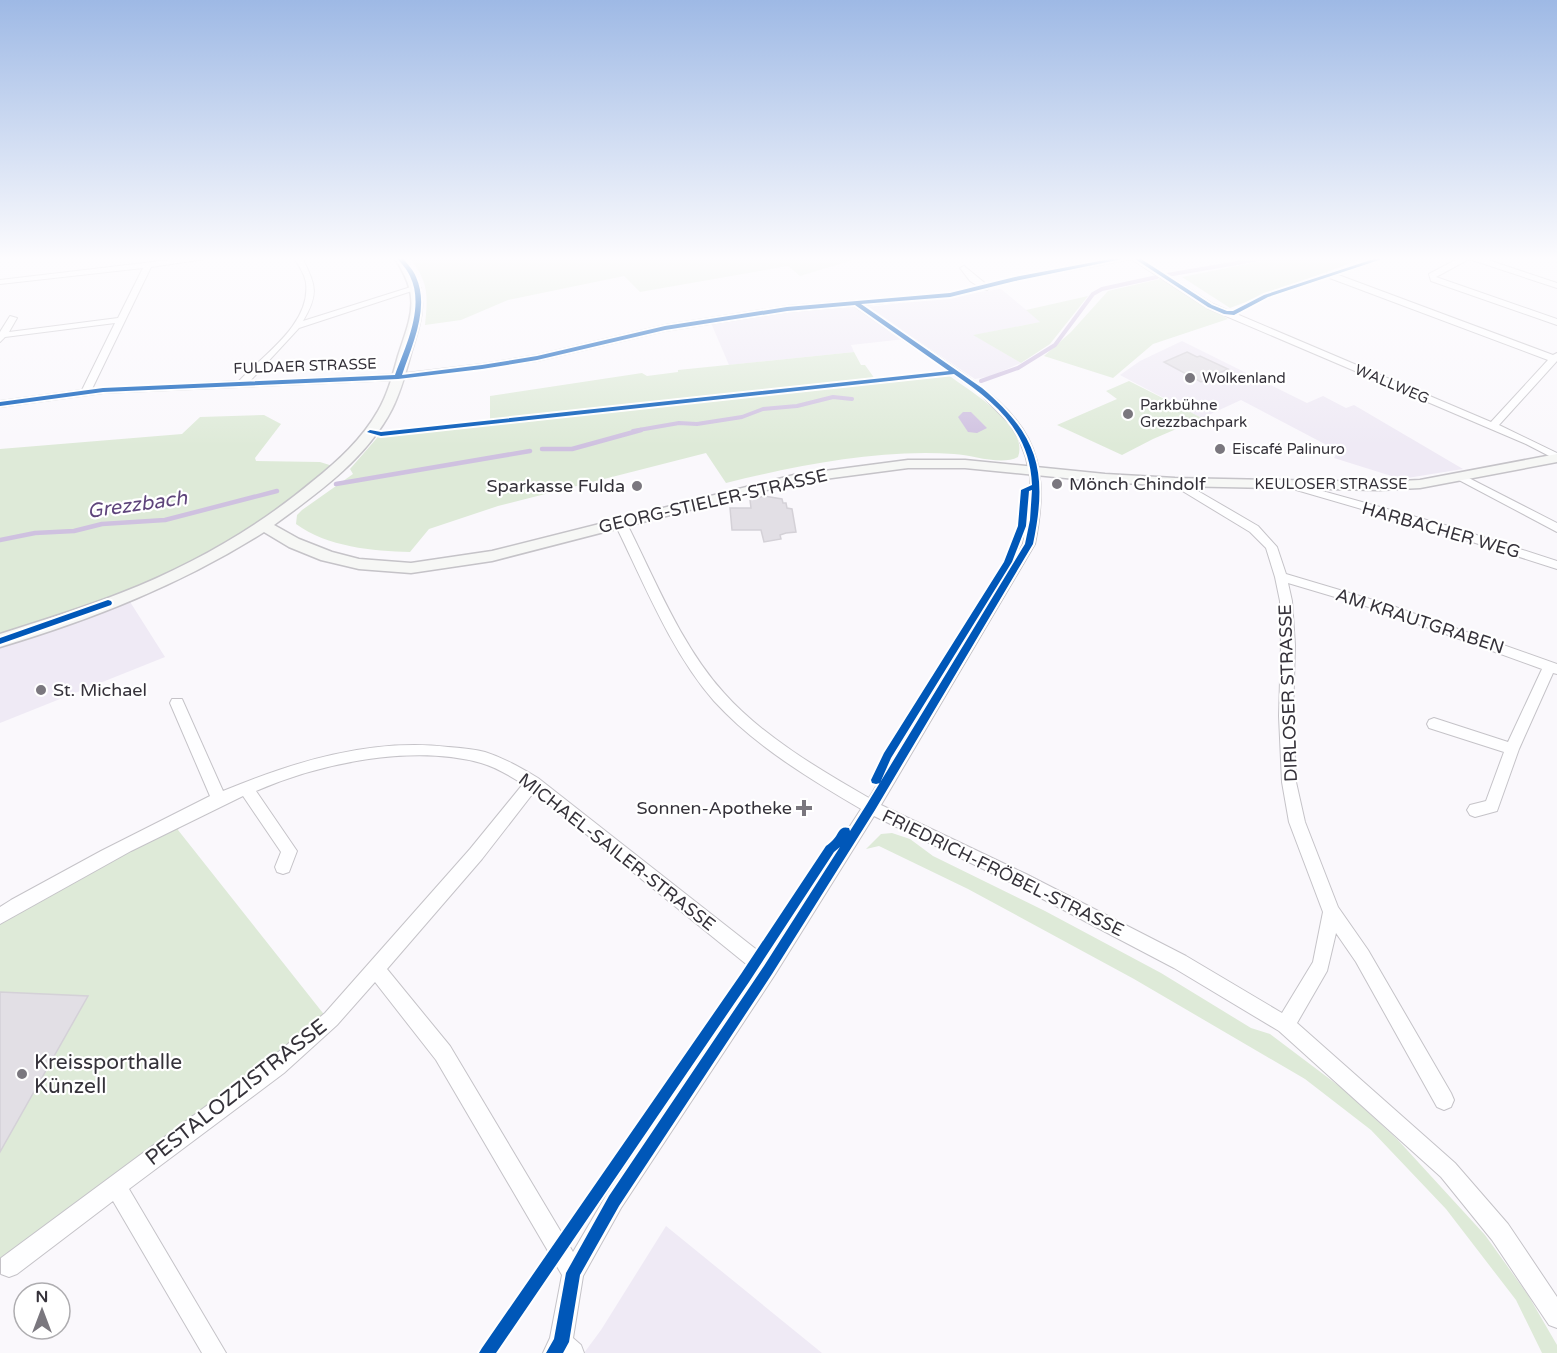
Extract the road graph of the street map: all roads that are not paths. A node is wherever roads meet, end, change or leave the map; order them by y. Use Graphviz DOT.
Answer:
graph roads {
  1 [pos="12,320"];
  2 [pos="121,320"];
  3 [pos="300,320"];
  4 [pos="316,320"];
  5 [pos="414,320"];
  6 [pos="715,320"];
  7 [pos="880,320"];
  8 [pos="1243,320"];
  9 [pos="1452,320"];
  10 [pos="297,326"];
  11 [pos="1,337"];
  12 [pos="1555,358"];
  13 [pos="398,378"];
  14 [pos="243,382"];
  15 [pos="86,391"];
  16 [pos="0,404"];
  17 [pos="1492,427"];
  18 [pos="1557,458"];
  19 [pos="1035,471"];
  20 [pos="1461,477"];
  21 [pos="1175,482"];
  22 [pos="1290,485"];
  23 [pos="620,522"];
  24 [pos="263,525"];
  25 [pos="1557,528"];
  26 [pos="1557,565"];
  27 [pos="1281,577"];
  28 [pos="0,641"];
  29 [pos="1554,667"];
  30 [pos="177,703"];
  31 [pos="1434,724"];
  32 [pos="1512,749"];
  33 [pos="533,783"];
  34 [pos="245,787"];
  35 [pos="219,800"];
  36 [pos="871,807"];
  37 [pos="1475,810"];
  38 [pos="283,867"];
  39 [pos="1331,912"];
  40 [pos="0,916"];
  41 [pos="376,969"];
  42 [pos="768,970"];
  43 [pos="1285,1025"];
  44 [pos="1444,1100"];
  45 [pos="115,1185"];
  46 [pos="9,1266"];
  47 [pos="573,1273"];
  48 [pos="1557,1317"];
  49 [pos="563,1349"];
  50 [pos="215,1353"];
  1 -- 11 [label="street"];
  2 -- 11 [label="street"];
  2 -- 15 [label="street"];
  3 -- 10 [label="street"];
  4 -- 10 [label="street"];
  5 -- 13 [label="street"];
  6 -- 13 [label="street, FULDAER STRASSE"];
  7 -- 19 [label="street"];
  8 -- 17 [label="street, WALLWEG"];
  9 -- 12 [label="street"];
  10 -- 14 [label="street"];
  12 -- 17 [label="street"];
  13 -- 14 [label="street, FULDAER STRASSE"];
  13 -- 24 [label="street"];
  14 -- 15 [label="street, FULDAER STRASSE"];
  15 -- 16 [label="street, FULDAER STRASSE"];
  17 -- 18 [label="street, WALLWEG"];
  18 -- 20 [label="street, KEULOSER STRASSE"];
  19 -- 21 [label="street, GEORG-STIELER-STRASSE"];
  19 -- 23 [label="street, GEORG-STIELER-STRASSE"];
  19 -- 36 [label="street"];
  20 -- 22 [label="street, KEULOSER STRASSE"];
  20 -- 25 [label="street"];
  21 -- 22 [label="street, KEULOSER STRASSE"];
  21 -- 27 [label="street, DIRLOSER STRASSE"];
  22 -- 26 [label="street, HARBACHER WEG"];
  23 -- 24 [label="street, GEORG-STIELER-STRASSE"];
  23 -- 36 [label="street, FRIEDRICH-FRÖBEL-STRASSE"];
  24 -- 28 [label="street"];
  27 -- 29 [label="street, AM KRAUTGRABEN"];
  27 -- 39 [label="street, DIRLOSER STRASSE"];
  29 -- 32 [label="street"];
  30 -- 35 [label="street"];
  31 -- 32 [label="street"];
  32 -- 37 [label="street"];
  33 -- 34 [label="street, MICHAEL-SAILER-STRASSE"];
  33 -- 41 [label="street, PESTALOZZISTRASSE"];
  33 -- 42 [label="street, MICHAEL-SAILER-STRASSE"];
  34 -- 35 [label="street, MICHAEL-SAILER-STRASSE"];
  34 -- 38 [label="street"];
  35 -- 40 [label="street, MICHAEL-SAILER-STRASSE"];
  36 -- 42 [label="street"];
  36 -- 43 [label="street, FRIEDRICH-FRÖBEL-STRASSE"];
  39 -- 43 [label="street"];
  39 -- 44 [label="street, DIRLOSER STRASSE"];
  41 -- 45 [label="street, PESTALOZZISTRASSE"];
  41 -- 47 [label="street"];
  42 -- 47 [label="street"];
  43 -- 48 [label="street, FRIEDRICH-FRÖBEL-STRASSE"];
  45 -- 46 [label="street, PESTALOZZISTRASSE"];
  45 -- 50 [label="street"];
  47 -- 49 [label="street"];
}
